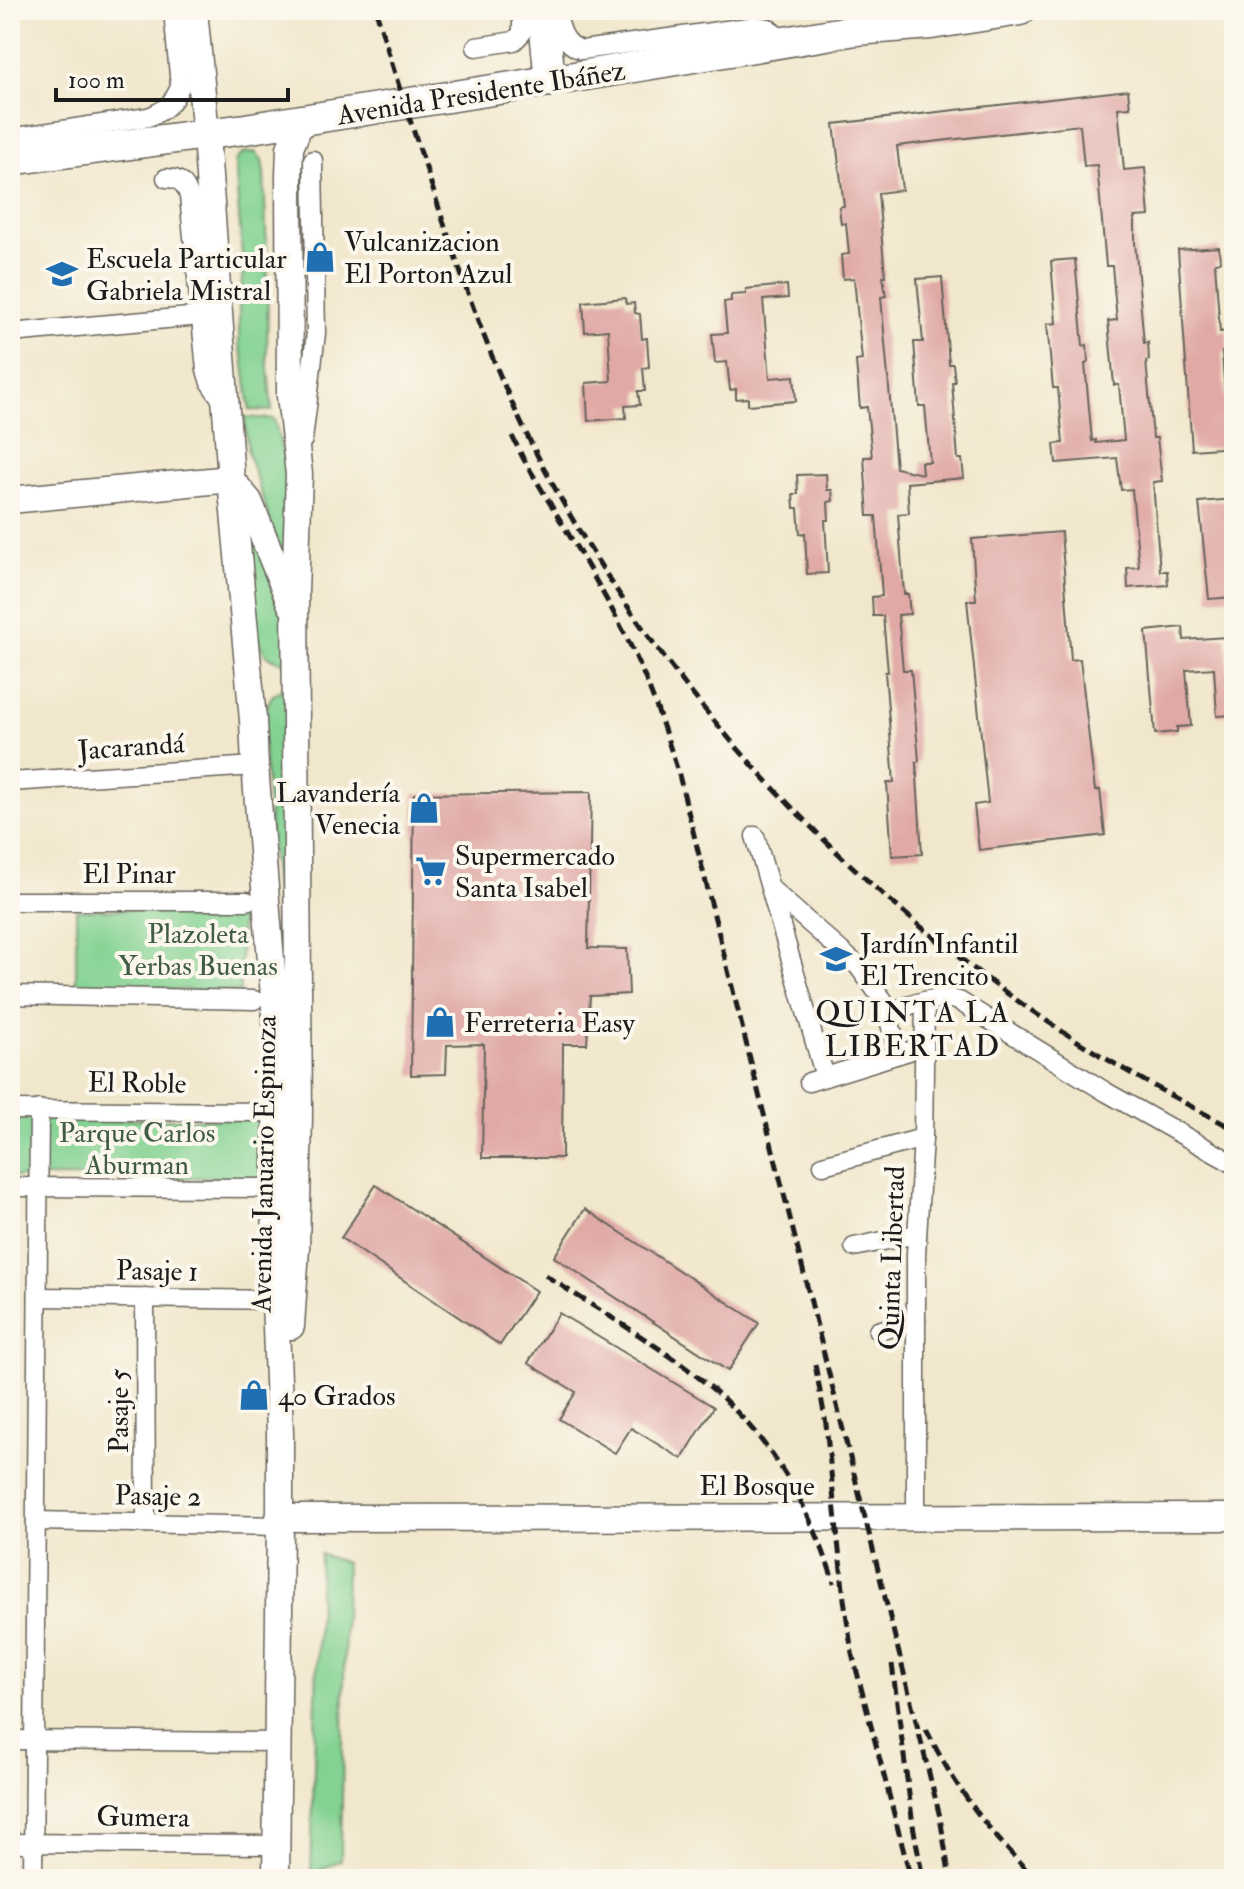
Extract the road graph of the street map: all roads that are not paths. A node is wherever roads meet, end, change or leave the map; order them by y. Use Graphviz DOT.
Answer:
graph roads {
  1 [pos="173,10"];
  2 [pos="194,10"];
  3 [pos="522,10"];
  4 [pos="543,10"];
  5 [pos="557,10"];
  6 [pos="929,10"];
  7 [pos="1020,10"];
  8 [pos="855,20"];
  9 [pos="784,42"];
  10 [pos="476,47"];
  11 [pos="550,81"];
  12 [pos="301,121"];
  13 [pos="206,135"];
  14 [pos="10,138"];
  15 [pos="10,160"];
  16 [pos="313,160"];
  17 [pos="166,178"];
  18 [pos="200,316"];
  19 [pos="10,333"];
  20 [pos="225,405"];
  21 [pos="299,474"];
  22 [pos="231,479"];
  23 [pos="10,500"];
  24 [pos="296,616"];
  25 [pos="255,766"];
  26 [pos="10,782"];
  27 [pos="755,836"];
  28 [pos="771,889"];
  29 [pos="10,901"];
  30 [pos="247,901"];
  31 [pos="10,995"];
  32 [pos="254,1000"];
  33 [pos="925,1001"];
  34 [pos="887,1013"];
  35 [pos="925,1046"];
  36 [pos="899,1054"];
  37 [pos="39,1109"];
  38 [pos="10,1110"];
  39 [pos="262,1112"];
  40 [pos="923,1138"];
  41 [pos="1234,1164"];
  42 [pos="823,1165"];
  43 [pos="10,1187"];
  44 [pos="40,1187"];
  45 [pos="277,1188"];
  46 [pos="917,1234"];
  47 [pos="854,1247"];
  48 [pos="38,1297"];
  49 [pos="145,1298"];
  50 [pos="275,1300"];
  51 [pos="916,1321"];
  52 [pos="878,1331"];
  53 [pos="280,1434"];
  54 [pos="916,1517"];
  55 [pos="1234,1517"];
  56 [pos="36,1521"];
  57 [pos="280,1522"];
  58 [pos="146,1523"];
  59 [pos="10,1740"];
  60 [pos="34,1740"];
  61 [pos="278,1742"];
  62 [pos="10,1843"];
  63 [pos="33,1843"];
  64 [pos="276,1845"];
  65 [pos="33,1879"];
  66 [pos="276,1879"];
  1 -- 14 [label="street"];
  2 -- 13 [label="main road, Avenida Januario Espinoza"];
  3 -- 10 [label="street"];
  4 -- 11 [label="main road"];
  5 -- 9 [label="street"];
  6 -- 8 [label="main road, Avenida Presidente Ibáñez"];
  7 -- 8 [label="main road, Avenida Presidente Ibáñez"];
  8 -- 9 [label="main road, Avenida Presidente Ibáñez"];
  9 -- 11 [label="main road, Avenida Presidente Ibáñez"];
  11 -- 12 [label="main road, Avenida Presidente Ibáñez"];
  12 -- 13 [label="main road, Avenida Presidente Ibáñez"];
  12 -- 21 [label="main road"];
  13 -- 15 [label="main road, Avenida Presidente Ibáñez"];
  13 -- 20 [label="main road, Avenida Januario Espinoza"];
  16 -- 21 [label="street"];
  17 -- 18 [label="street"];
  18 -- 19 [label="street"];
  18 -- 20 [label="street"];
  20 -- 22 [label="main road, Avenida Januario Espinoza"];
  21 -- 24 [label="main road"];
  22 -- 23 [label="main road"];
  22 -- 24 [label="main road, Avenida Januario Espinoza"];
  22 -- 25 [label="main road, Avenida Januario Espinoza"];
  24 -- 53 [label="main road, Avenida Januario Espinoza"];
  25 -- 26 [label="street, Jacarandá"];
  25 -- 45 [label="main road, Avenida Januario Espinoza"];
  27 -- 28 [label="street"];
  28 -- 34 [label="street"];
  28 -- 36 [label="street"];
  29 -- 30 [label="street, El Pinar"];
  31 -- 32 [label="street"];
  33 -- 34 [label="street"];
  33 -- 35 [label="street, Quinta Libertad"];
  33 -- 41 [label="street"];
  34 -- 36 [label="street"];
  35 -- 36 [label="street"];
  35 -- 40 [label="street, Quinta Libertad"];
  37 -- 38 [label="street, El Roble"];
  37 -- 39 [label="street, El Roble"];
  37 -- 44 [label="street"];
  40 -- 42 [label="street"];
  40 -- 46 [label="street, Quinta Libertad"];
  43 -- 44 [label="street"];
  44 -- 45 [label="street"];
  44 -- 48 [label="street"];
  45 -- 50 [label="main road, Avenida Januario Espinoza"];
  46 -- 47 [label="street"];
  46 -- 51 [label="street, Quinta Libertad"];
  48 -- 49 [label="street, Pasaje 1"];
  48 -- 56 [label="street"];
  49 -- 50 [label="street, Pasaje 1"];
  49 -- 58 [label="street, Pasaje 5"];
  50 -- 53 [label="main road, Avenida Januario Espinoza"];
  51 -- 52 [label="street"];
  51 -- 54 [label="street, Quinta Libertad"];
  53 -- 57 [label="main road, Avenida Januario Espinoza"];
  54 -- 55 [label="main road, El Bosque"];
  54 -- 57 [label="main road, El Bosque"];
  56 -- 58 [label="street, Pasaje 2"];
  56 -- 60 [label="street"];
  57 -- 58 [label="street, Pasaje 2"];
  57 -- 61 [label="main road, Avenida Januario Espinoza"];
  59 -- 60 [label="street"];
  60 -- 61 [label="street"];
  60 -- 63 [label="street"];
  61 -- 64 [label="main road, Avenida Januario Espinoza"];
  62 -- 63 [label="street, Gumera"];
  63 -- 64 [label="street, Gumera"];
  63 -- 65 [label="street"];
  64 -- 66 [label="main road, Avenida Januario Espinoza"];
}
